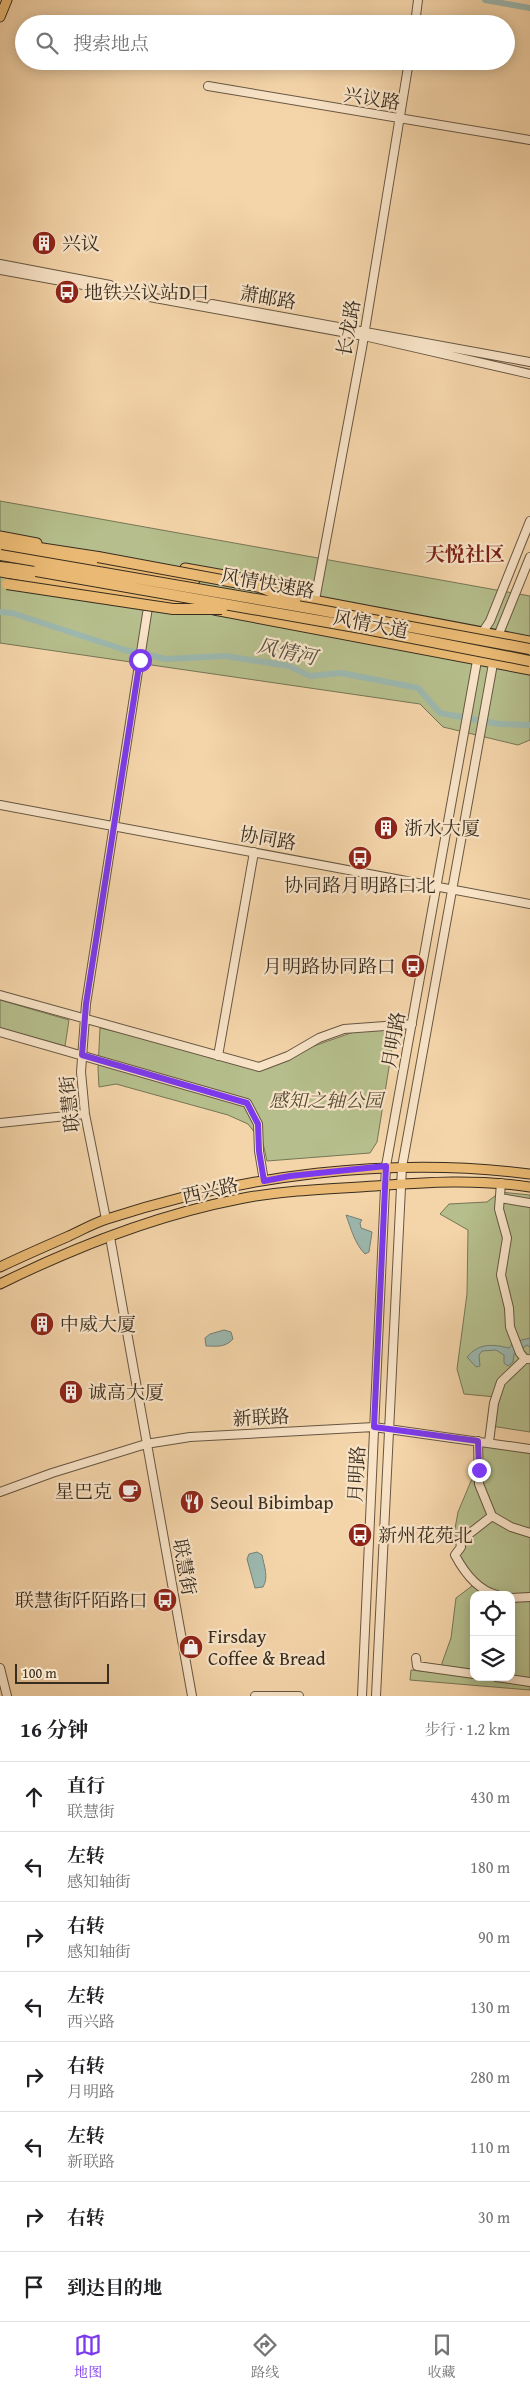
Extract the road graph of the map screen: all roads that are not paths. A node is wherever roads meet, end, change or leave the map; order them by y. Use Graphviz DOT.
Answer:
graph roads {
  1 [pos="7,0"];
  2 [pos="418,0"];
  3 [pos="416,15"];
  4 [pos="0,17"];
  5 [pos="408,70"];
  6 [pos="208,86"];
  7 [pos="400,119"];
  8 [pos="530,140"];
  9 [pos="0,264"];
  10 [pos="0,270"];
  11 [pos="364,333"];
  12 [pos="530,362"];
  13 [pos="530,374"];
  14 [pos="530,520"];
  15 [pos="0,536"];
  16 [pos="0,542"];
  17 [pos="0,548"];
  18 [pos="0,555"];
  19 [pos="530,557"];
  20 [pos="0,567"];
  21 [pos="0,572"];
  22 [pos="4,583"];
  23 [pos="150,599"];
  24 [pos="315,604"];
  25 [pos="246,609"];
  26 [pos="482,633"];
  27 [pos="498,636"];
  28 [pos="530,641"];
  29 [pos="530,649"];
  30 [pos="477,660"];
  31 [pos="530,660"];
  32 [pos="493,663"];
  33 [pos="530,670"];
  34 [pos="0,805"];
  35 [pos="114,826"];
  36 [pos="254,852"];
  37 [pos="437,886"];
  38 [pos="454,890"];
  39 [pos="530,904"];
  40 [pos="0,995"];
  41 [pos="84,1019"];
  42 [pos="412,1024"];
  43 [pos="0,1032"];
  44 [pos="82,1055"];
  45 [pos="218,1056"];
  46 [pos="85,1114"];
  47 [pos="0,1123"];
  48 [pos="386,1166"];
  49 [pos="402,1167"];
  50 [pos="530,1174"];
  51 [pos="264,1181"];
  52 [pos="401,1183"];
  53 [pos="501,1183"];
  54 [pos="385,1185"];
  55 [pos="530,1187"];
  56 [pos="500,1198"];
  57 [pos="530,1203"];
  58 [pos="106,1219"];
  59 [pos="110,1238"];
  60 [pos="0,1267"];
  61 [pos="0,1284"];
  62 [pos="525,1357"];
  63 [pos="374,1427"];
  64 [pos="390,1428"];
  65 [pos="478,1441"];
  66 [pos="489,1442"];
  67 [pos="146,1444"];
  68 [pos="530,1449"];
  69 [pos="0,1492"];
  70 [pos="492,1516"];
  71 [pos="530,1533"];
  72 [pos="485,1591"];
  73 [pos="530,1597"];
  74 [pos="515,1598"];
  75 [pos="416,1658"];
  76 [pos="0,1668"];
  77 [pos="470,1673"];
  78 [pos="515,1680"];
  79 [pos="530,1682"];
  80 [pos="7,1696"];
  81 [pos="192,1696"];
  82 [pos="255,1696"];
  83 [pos="299,1696"];
  84 [pos="362,1696"];
  85 [pos="376,1696"];
  1 -- 4 [label="main road"];
  2 -- 3 [label="street"];
  5 -- 7 [label="street, 长龙路"];
  6 -- 7 [label="street, 兴议路"];
  7 -- 8 [label="street, 兴议路"];
  7 -- 11 [label="street, 长龙路"];
  9 -- 11 [label="street, 萧邮路"];
  10 -- 11 [label="street, 萧邮路"];
  11 -- 12 [label="street, 萧邮路"];
  11 -- 13 [label="street, 萧邮路"];
  11 -- 24 [label="street, 长龙路"];
  14 -- 26 [label="street, 月明路"];
  15 -- 24 [label="main road"];
  16 -- 24 [label="highway, bridge"];
  17 -- 24 [label="main road, 风情大道"];
  18 -- 24 [label="highway, 风情快速路, bridge"];
  19 -- 27 [label="street, 月明路"];
  20 -- 25 [label="highway, 风情快速路, bridge"];
  21 -- 23 [label="main road, 风情大道"];
  22 -- 25 [label="highway, bridge"];
  23 -- 30 [label="main road, 风情大道"];
  23 -- 35 [label="street, 联慧街"];
  24 -- 26 [label="main road, 风情大道"];
  24 -- 29 [label="highway, 风情快速路, bridge"];
  25 -- 31 [label="highway, 风情快速路, bridge"];
  26 -- 27 [label="main road, 风情大道"];
  26 -- 30 [label="street, 月明路"];
  27 -- 28 [label="main road, 风情大道"];
  27 -- 32 [label="street, 月明路"];
  30 -- 32 [label="main road, 风情大道"];
  30 -- 37 [label="street, 月明路"];
  32 -- 33 [label="main road, 风情大道"];
  32 -- 38 [label="street, 月明路"];
  34 -- 35 [label="street, 协同路"];
  35 -- 36 [label="street, 协同路"];
  35 -- 41 [label="street, 联慧街"];
  36 -- 37 [label="street, 协同路"];
  36 -- 45 [label="street"];
  37 -- 38 [label="street, 协同路"];
  37 -- 42 [label="street, 月明路"];
  38 -- 39 [label="street, 协同路"];
  38 -- 49 [label="street, 月明路"];
  40 -- 41 [label="street"];
  41 -- 44 [label="street, 联慧街"];
  41 -- 45 [label="street"];
  42 -- 45 [label="street"];
  42 -- 48 [label="street, 月明路"];
  43 -- 44 [label="street"];
  44 -- 46 [label="street, 联慧街"];
  44 -- 51 [label="street"];
  46 -- 47 [label="street"];
  46 -- 58 [label="street, 联慧街"];
  48 -- 49 [label="main road, 西兴路"];
  48 -- 51 [label="main road, 西兴路"];
  48 -- 54 [label="street, 月明路"];
  49 -- 50 [label="main road, 西兴路"];
  49 -- 52 [label="street, 月明路"];
  51 -- 58 [label="main road, 西兴路"];
  52 -- 53 [label="main road, 西兴路"];
  52 -- 54 [label="main road, 西兴路"];
  52 -- 64 [label="street, 月明路"];
  53 -- 55 [label="main road, 西兴路"];
  53 -- 56 [label="street"];
  54 -- 59 [label="main road, 西兴路"];
  54 -- 63 [label="street, 月明路"];
  56 -- 57 [label="street"];
  56 -- 62 [label="street"];
  58 -- 60 [label="main road, 西兴路"];
  59 -- 61 [label="main road, 西兴路"];
  59 -- 67 [label="street, 联慧街"];
  62 -- 66 [label="street"];
  63 -- 64 [label="street, 新联路"];
  63 -- 67 [label="street, 新联路"];
  63 -- 84 [label="street, 月明路"];
  64 -- 65 [label="street, 新联路"];
  64 -- 85 [label="street, 月明路"];
  65 -- 66 [label="street, 新联路"];
  65 -- 70 [label="street"];
  66 -- 68 [label="street, 新联路"];
  67 -- 69 [label="street, 新联路"];
  67 -- 81 [label="street, 联慧街"];
  70 -- 71 [label="street"];
  70 -- 72 [label="street"];
  73 -- 74 [label="street"];
  75 -- 77 [label="street"];
  76 -- 80 [label="street"];
  78 -- 79 [label="street"];
  82 -- 83 [label="street"];
}
